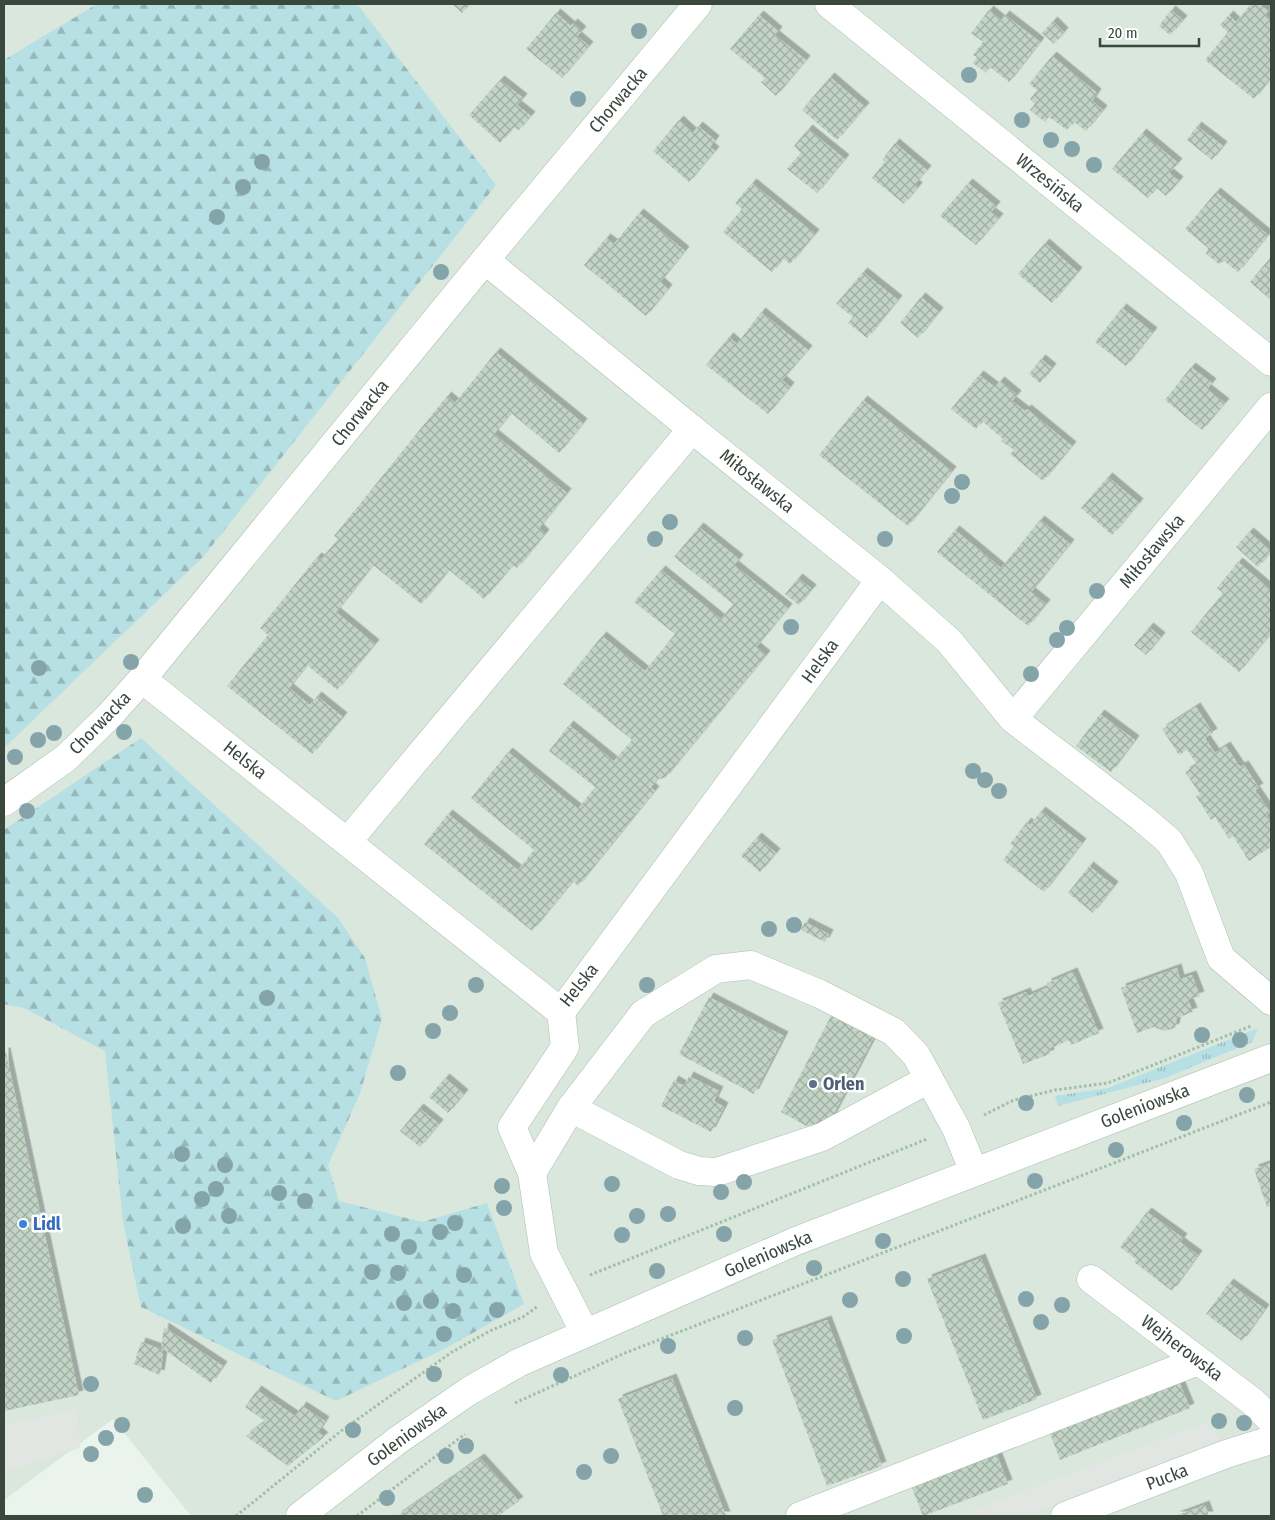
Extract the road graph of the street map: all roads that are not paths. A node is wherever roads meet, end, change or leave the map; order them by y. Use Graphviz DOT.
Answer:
graph roads {
  1 [pos="829,4"];
  2 [pos="691,6"];
  3 [pos="486,260"];
  4 [pos="1271,362"];
  5 [pos="1271,407"];
  6 [pos="692,429"];
  7 [pos="880,580"];
  8 [pos="142,679"];
  9 [pos="1013,718"];
  10 [pos="4,802"];
  11 [pos="348,841"];
  12 [pos="1271,1001"];
  13 [pos="561,1012"];
  14 [pos="1271,1058"];
  15 [pos="929,1079"];
  16 [pos="571,1108"];
  17 [pos="974,1172"];
  18 [pos="532,1173"];
  19 [pos="1091,1279"];
  20 [pos="585,1333"];
  21 [pos="1198,1361"];
  22 [pos="1271,1420"];
  23 [pos="1271,1440"];
  24 [pos="300,1516"];
  25 [pos="800,1516"];
  26 [pos="1065,1516"];
  1 -- 4 [label="street, Wrzesińska"];
  2 -- 3 [label="street, Chorwacka"];
  3 -- 6 [label="street, Miłosławska"];
  3 -- 8 [label="street, Chorwacka"];
  5 -- 9 [label="street, Miłosławska"];
  6 -- 7 [label="street, Miłosławska"];
  6 -- 11 [label="street"];
  7 -- 9 [label="street, Miłosławska"];
  7 -- 13 [label="street, Helska"];
  8 -- 10 [label="street, Chorwacka"];
  8 -- 11 [label="street, Helska"];
  9 -- 12 [label="street, Miłosławska"];
  11 -- 13 [label="street, Helska"];
  13 -- 18 [label="street"];
  14 -- 17 [label="street, Goleniowska"];
  15 -- 16 [label="street"];
  15 -- 16 [label="street"];
  15 -- 17 [label="street"];
  16 -- 18 [label="street"];
  17 -- 20 [label="street, Goleniowska"];
  18 -- 20 [label="street"];
  19 -- 21 [label="street, Wejherowska"];
  20 -- 24 [label="street, Goleniowska"];
  21 -- 22 [label="street, Wejherowska"];
  21 -- 25 [label="street"];
  23 -- 26 [label="street, Pucka"];
}
